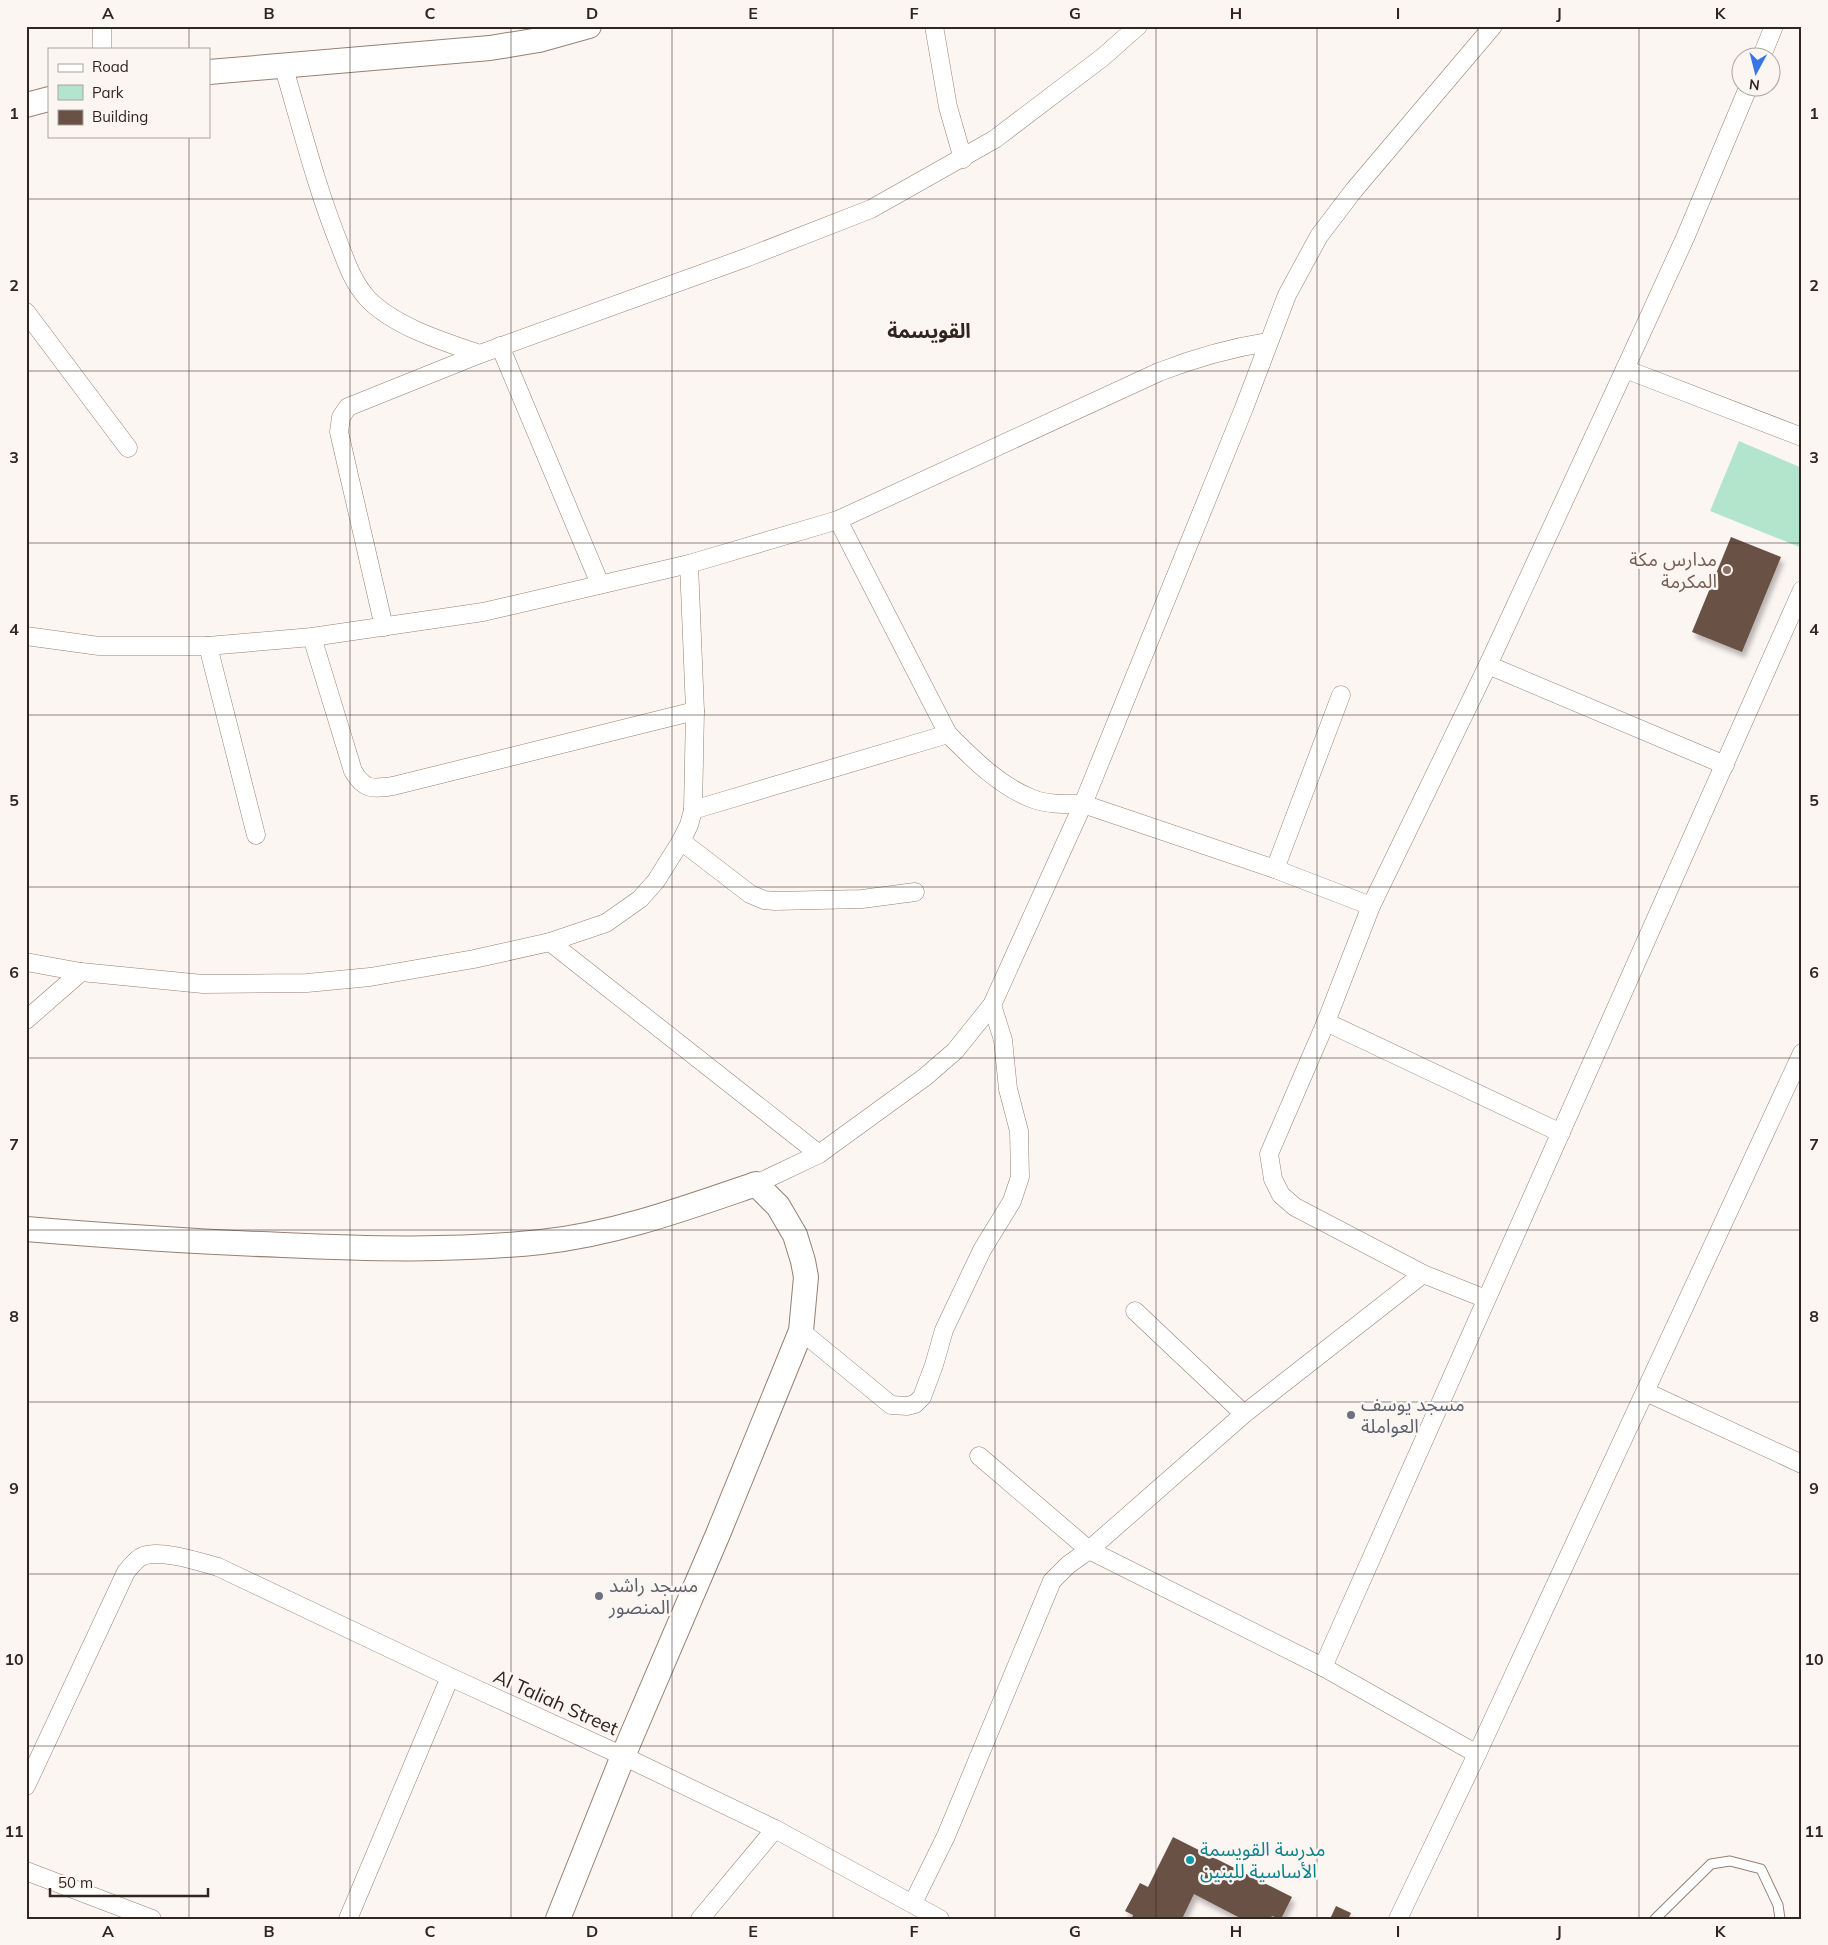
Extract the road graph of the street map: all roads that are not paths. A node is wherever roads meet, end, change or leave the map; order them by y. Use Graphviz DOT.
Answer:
graph roads {
  1 [pos="102,26"];
  2 [pos="589,26"];
  3 [pos="934,26"];
  4 [pos="1138,26"];
  5 [pos="1493,26"];
  6 [pos="1774,26"];
  7 [pos="102,48"];
  8 [pos="1765,48"];
  9 [pos="283,65"];
  10 [pos="210,72"];
  11 [pos="1744,98"];
  12 [pos="48,99"];
  13 [pos="26,105"];
  14 [pos="963,159"];
  15 [pos="26,312"];
  16 [pos="1268,342"];
  17 [pos="500,346"];
  18 [pos="480,354"];
  19 [pos="1625,369"];
  20 [pos="1802,437"];
  21 [pos="128,448"];
  22 [pos="838,520"];
  23 [pos="688,564"];
  24 [pos="600,584"];
  25 [pos="1802,590"];
  26 [pos="384,627"];
  27 [pos="26,636"];
  28 [pos="312,637"];
  29 [pos="208,646"];
  30 [pos="1488,665"];
  31 [pos="1341,695"];
  32 [pos="695,711"];
  33 [pos="948,734"];
  34 [pos="1725,765"];
  35 [pos="1083,804"];
  36 [pos="693,810"];
  37 [pos="256,836"];
  38 [pos="681,841"];
  39 [pos="1275,869"];
  40 [pos="915,892"];
  41 [pos="1371,906"];
  42 [pos="550,942"];
  43 [pos="26,962"];
  44 [pos="81,972"];
  45 [pos="992,1004"];
  46 [pos="26,1020"];
  47 [pos="1326,1022"];
  48 [pos="1802,1053"];
  49 [pos="1562,1133"];
  50 [pos="819,1154"];
  51 [pos="756,1184"];
  52 [pos="26,1229"];
  53 [pos="1423,1274"];
  54 [pos="1486,1299"];
  55 [pos="1135,1311"];
  56 [pos="800,1331"];
  57 [pos="1646,1392"];
  58 [pos="1244,1414"];
  59 [pos="979,1456"];
  60 [pos="1802,1464"];
  61 [pos="1089,1550"];
  62 [pos="1323,1667"];
  63 [pos="450,1677"];
  64 [pos="1477,1754"];
  65 [pos="623,1756"];
  66 [pos="26,1786"];
  67 [pos="775,1829"];
  68 [pos="26,1871"];
  69 [pos="913,1904"];
  70 [pos="119,1913"];
  71 [pos="152,1919"];
  72 [pos="348,1919"];
  73 [pos="558,1919"];
  74 [pos="700,1919"];
  75 [pos="940,1919"];
  76 [pos="1398,1919"];
  77 [pos="1655,1919"];
  78 [pos="1780,1919"];
  1 -- 7 [label="street"];
  2 -- 9 [label="street"];
  3 -- 14 [label="street"];
  4 -- 14 [label="street"];
  5 -- 16 [label="street"];
  6 -- 8 [label="street"];
  9 -- 10 [label="street"];
  9 -- 18 [label="street"];
  11 -- 19 [label="street"];
  12 -- 13 [label="street"];
  14 -- 17 [label="street"];
  15 -- 21 [label="street"];
  16 -- 22 [label="street"];
  16 -- 35 [label="street"];
  17 -- 18 [label="street"];
  17 -- 24 [label="street"];
  18 -- 26 [label="street"];
  19 -- 20 [label="street"];
  19 -- 30 [label="street"];
  22 -- 23 [label="street"];
  22 -- 33 [label="street"];
  23 -- 24 [label="street"];
  23 -- 32 [label="street"];
  24 -- 26 [label="street"];
  25 -- 34 [label="street"];
  26 -- 28 [label="street"];
  27 -- 29 [label="street"];
  28 -- 29 [label="street"];
  28 -- 32 [label="street"];
  29 -- 37 [label="street"];
  30 -- 34 [label="street"];
  30 -- 41 [label="street"];
  31 -- 39 [label="street"];
  32 -- 36 [label="street"];
  33 -- 35 [label="street"];
  33 -- 36 [label="street"];
  34 -- 49 [label="street"];
  35 -- 39 [label="street"];
  35 -- 45 [label="street"];
  36 -- 38 [label="street"];
  38 -- 40 [label="street"];
  38 -- 42 [label="street"];
  39 -- 41 [label="street"];
  41 -- 47 [label="street"];
  42 -- 44 [label="street"];
  42 -- 50 [label="street"];
  43 -- 44 [label="street"];
  44 -- 46 [label="street"];
  45 -- 50 [label="street"];
  45 -- 56 [label="street"];
  47 -- 49 [label="street"];
  47 -- 53 [label="street"];
  48 -- 57 [label="street"];
  49 -- 54 [label="street"];
  50 -- 51 [label="street"];
  51 -- 52 [label="street"];
  51 -- 56 [label="street"];
  53 -- 54 [label="street"];
  53 -- 58 [label="street"];
  54 -- 62 [label="street"];
  55 -- 58 [label="street"];
  56 -- 65 [label="street"];
  57 -- 60 [label="street"];
  57 -- 64 [label="street"];
  58 -- 61 [label="street"];
  59 -- 61 [label="street"];
  61 -- 62 [label="street"];
  61 -- 69 [label="street"];
  62 -- 64 [label="street"];
  63 -- 65 [label="street, Al Taliah Street"];
  63 -- 66 [label="street, Al Taliah Street"];
  63 -- 72 [label="street"];
  64 -- 76 [label="street"];
  65 -- 67 [label="street, Al Taliah Street"];
  65 -- 73 [label="street"];
  67 -- 69 [label="street, Al Taliah Street"];
  67 -- 74 [label="street"];
  68 -- 70 [label="street"];
  69 -- 75 [label="street, Al Taliah Street"];
  70 -- 71 [label="street"];
  77 -- 78 [label="lane"];
}
